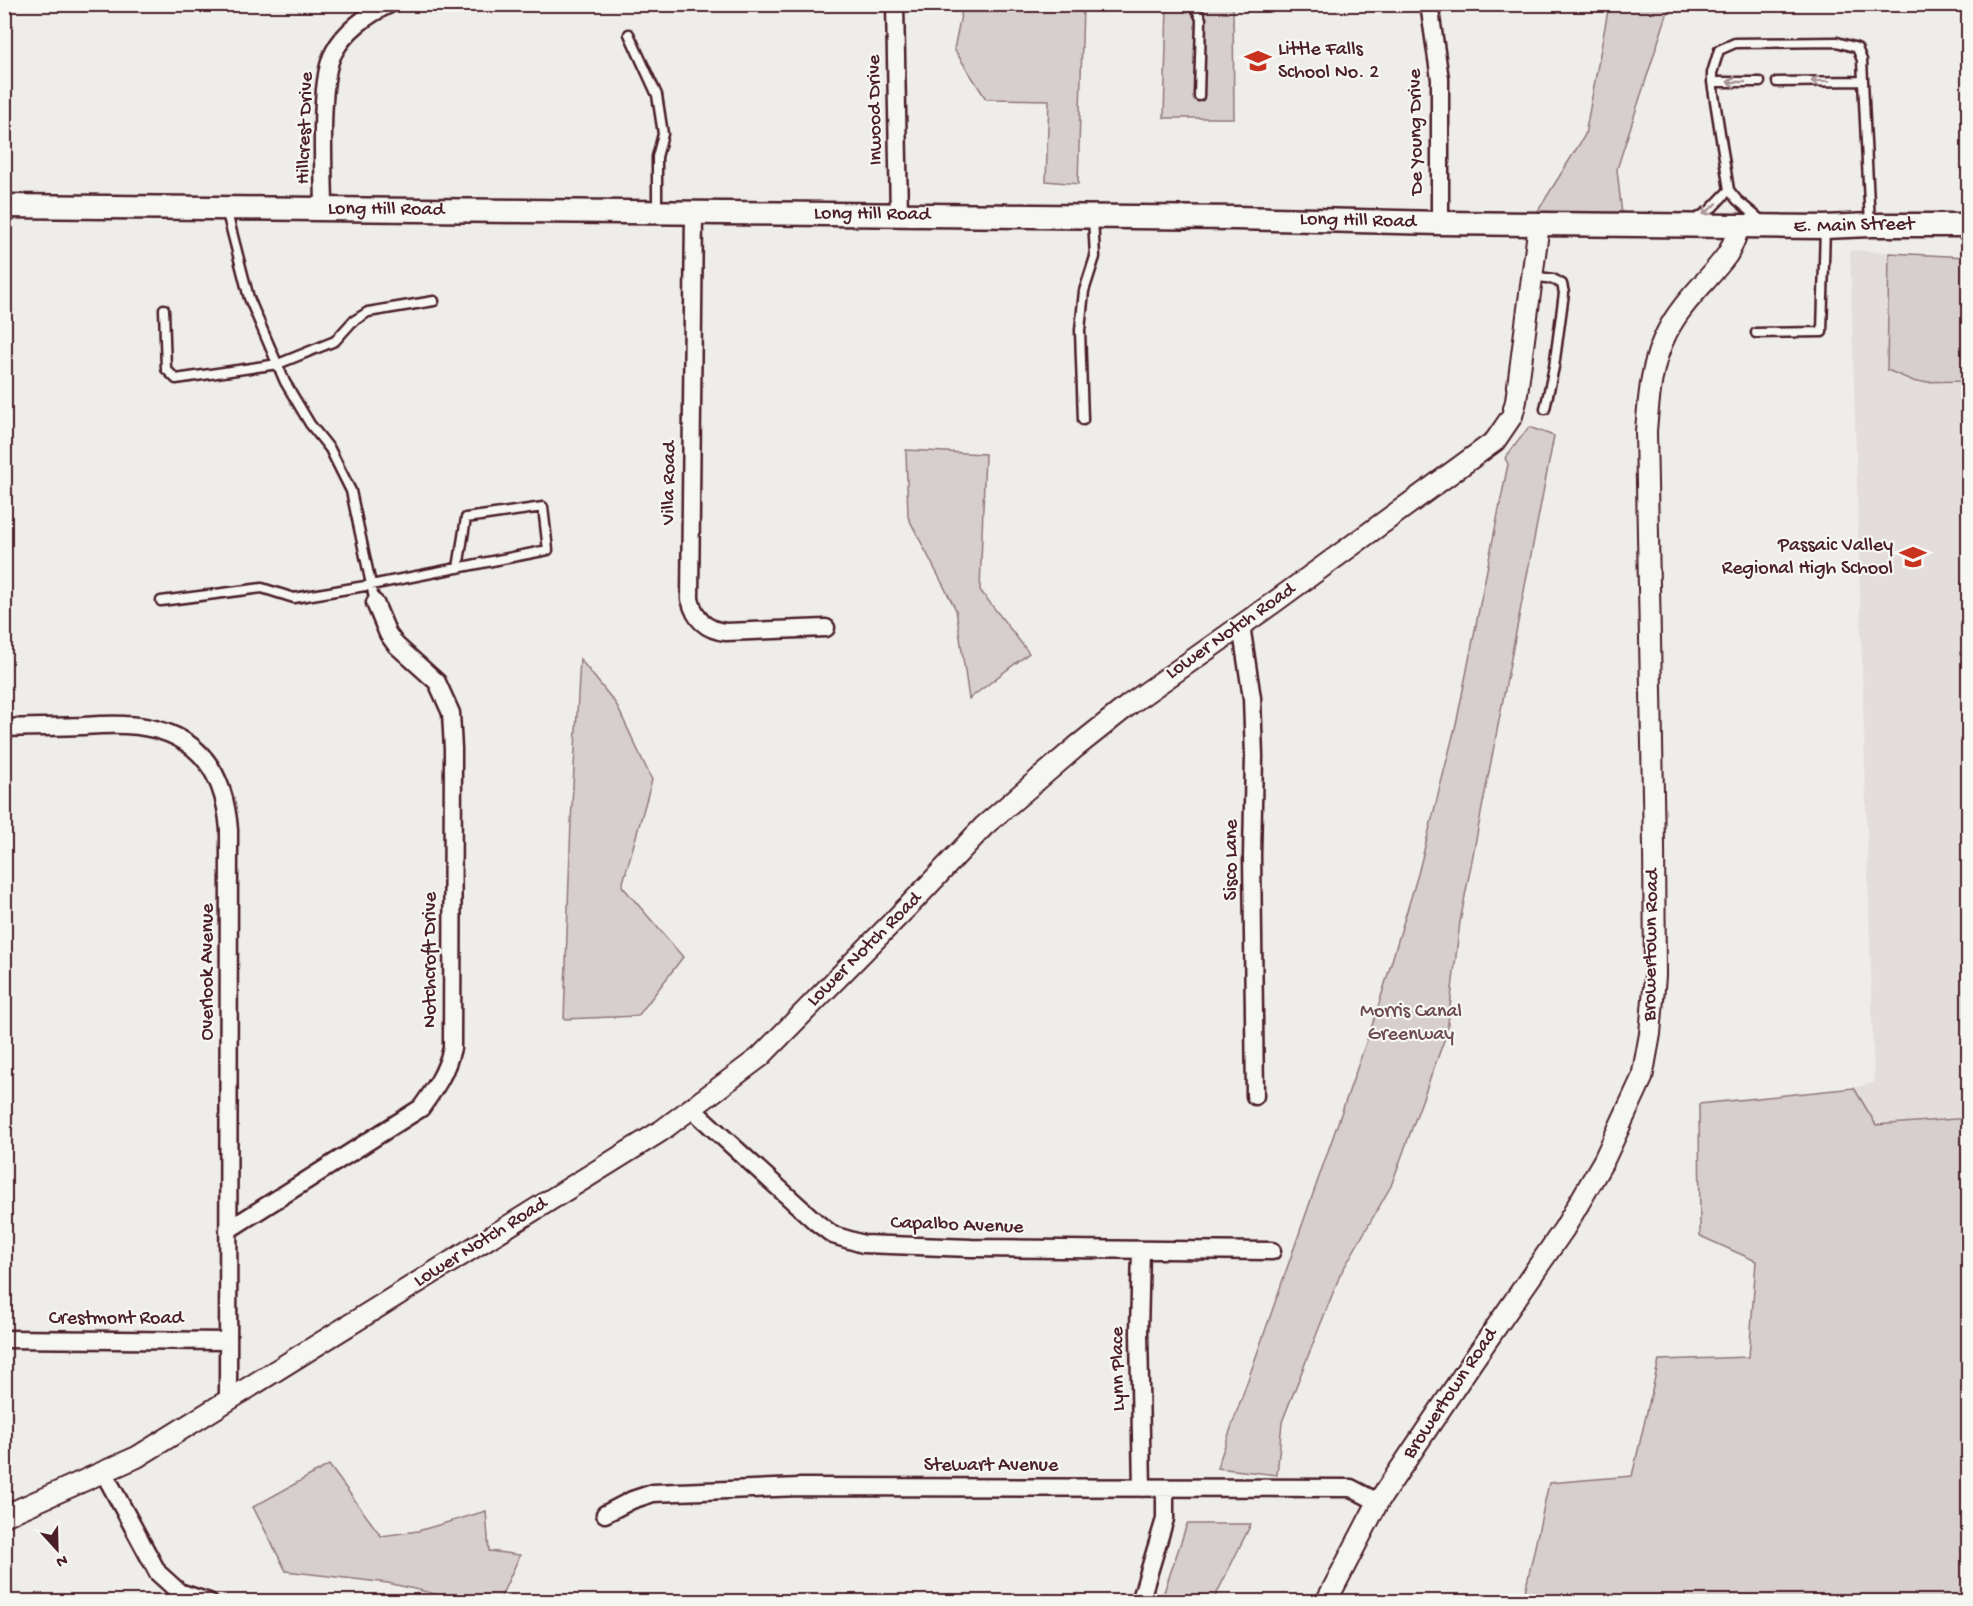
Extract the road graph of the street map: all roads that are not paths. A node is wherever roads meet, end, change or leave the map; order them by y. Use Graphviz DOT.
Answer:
graph roads {
  1 [pos="390,4"];
  2 [pos="895,4"];
  3 [pos="1188,4"];
  4 [pos="1429,4"];
  5 [pos="629,34"];
  6 [pos="1863,81"];
  7 [pos="1712,82"];
  8 [pos="1760,82"];
  9 [pos="1777,82"];
  10 [pos="1199,96"];
  11 [pos="1729,190"];
  12 [pos="4,206"];
  13 [pos="226,208"];
  14 [pos="324,210"];
  15 [pos="657,213"];
  16 [pos="694,214"];
  17 [pos="899,215"];
  18 [pos="1093,217"];
  19 [pos="1440,223"];
  20 [pos="1539,224"];
  21 [pos="1688,225"];
  22 [pos="1740,225"];
  23 [pos="1766,225"];
  24 [pos="1869,225"];
  25 [pos="1968,225"];
  26 [pos="1825,227"];
  27 [pos="1532,276"];
  28 [pos="434,301"];
  29 [pos="164,309"];
  30 [pos="1756,333"];
  31 [pos="278,364"];
  32 [pos="1545,409"];
  33 [pos="1083,420"];
  34 [pos="458,568"];
  35 [pos="371,585"];
  36 [pos="161,601"];
  37 [pos="375,603"];
  38 [pos="1241,626"];
  39 [pos="826,628"];
  40 [pos="4,728"];
  41 [pos="1255,1096"];
  42 [pos="691,1108"];
  43 [pos="228,1230"];
  44 [pos="1141,1250"];
  45 [pos="1272,1251"];
  46 [pos="4,1339"];
  47 [pos="228,1341"];
  48 [pos="228,1400"];
  49 [pos="104,1473"];
  50 [pos="1142,1488"];
  51 [pos="1165,1488"];
  52 [pos="1378,1502"];
  53 [pos="6,1514"];
  54 [pos="605,1514"];
  55 [pos="209,1602"];
  56 [pos="1140,1602"];
  57 [pos="1326,1602"];
  1 -- 14 [label="street, Hillcrest Drive"];
  2 -- 17 [label="street, Inwood Drive"];
  3 -- 10 [label="lane"];
  4 -- 19 [label="street, De Young Drive"];
  5 -- 15 [label="lane"];
  6 -- 7 [label="lane"];
  6 -- 9 [label="lane, one-way"];
  6 -- 24 [label="lane"];
  8 -- 7 [label="lane, one-way"];
  7 -- 11 [label="lane"];
  11 -- 21 [label="lane, one-way"];
  11 -- 23 [label="lane"];
  12 -- 13 [label="main road, Long Hill Road"];
  13 -- 14 [label="main road, Long Hill Road"];
  13 -- 31 [label="lane"];
  14 -- 15 [label="main road, Long Hill Road"];
  15 -- 16 [label="main road, Long Hill Road"];
  16 -- 17 [label="main road, Long Hill Road"];
  16 -- 39 [label="street, Villa Road"];
  17 -- 18 [label="main road, Long Hill Road"];
  18 -- 19 [label="main road, Long Hill Road"];
  18 -- 33 [label="lane"];
  19 -- 20 [label="main road, Long Hill Road"];
  20 -- 21 [label="main road, Long Hill Road"];
  20 -- 27 [label="street, Lower Notch Road"];
  21 -- 22 [label="main road, Long Hill Road"];
  22 -- 23 [label="main road, E. Main Street"];
  22 -- 52 [label="street, Browertown Road"];
  23 -- 26 [label="main road, E. Main Street"];
  24 -- 25 [label="main road, E. Main Street"];
  24 -- 26 [label="main road, E. Main Street"];
  26 -- 30 [label="lane"];
  27 -- 32 [label="lane"];
  27 -- 38 [label="street, Lower Notch Road"];
  28 -- 31 [label="lane"];
  29 -- 31 [label="lane"];
  31 -- 35 [label="lane"];
  34 -- 34 [label="lane"];
  34 -- 35 [label="lane"];
  35 -- 36 [label="lane"];
  35 -- 37 [label="lane"];
  37 -- 43 [label="street, Notchcroft Drive"];
  38 -- 41 [label="street, Sisco Lane"];
  38 -- 42 [label="street, Lower Notch Road"];
  40 -- 43 [label="street, Overlook Avenue"];
  42 -- 44 [label="street, Capalbo Avenue"];
  42 -- 48 [label="street, Lower Notch Road"];
  43 -- 47 [label="street, Overlook Avenue"];
  44 -- 45 [label="street, Capalbo Avenue"];
  44 -- 50 [label="street, Lynn Place"];
  46 -- 47 [label="street, Crestmont Road"];
  47 -- 48 [label="street, Overlook Avenue"];
  48 -- 49 [label="street, Lower Notch Road"];
  49 -- 53 [label="street, Lower Notch Road"];
  49 -- 55 [label="street"];
  50 -- 51 [label="street, Stewart Avenue"];
  50 -- 54 [label="street, Stewart Avenue"];
  51 -- 52 [label="street, Stewart Avenue"];
  51 -- 56 [label="street"];
  52 -- 57 [label="street, Browertown Road"];
}
